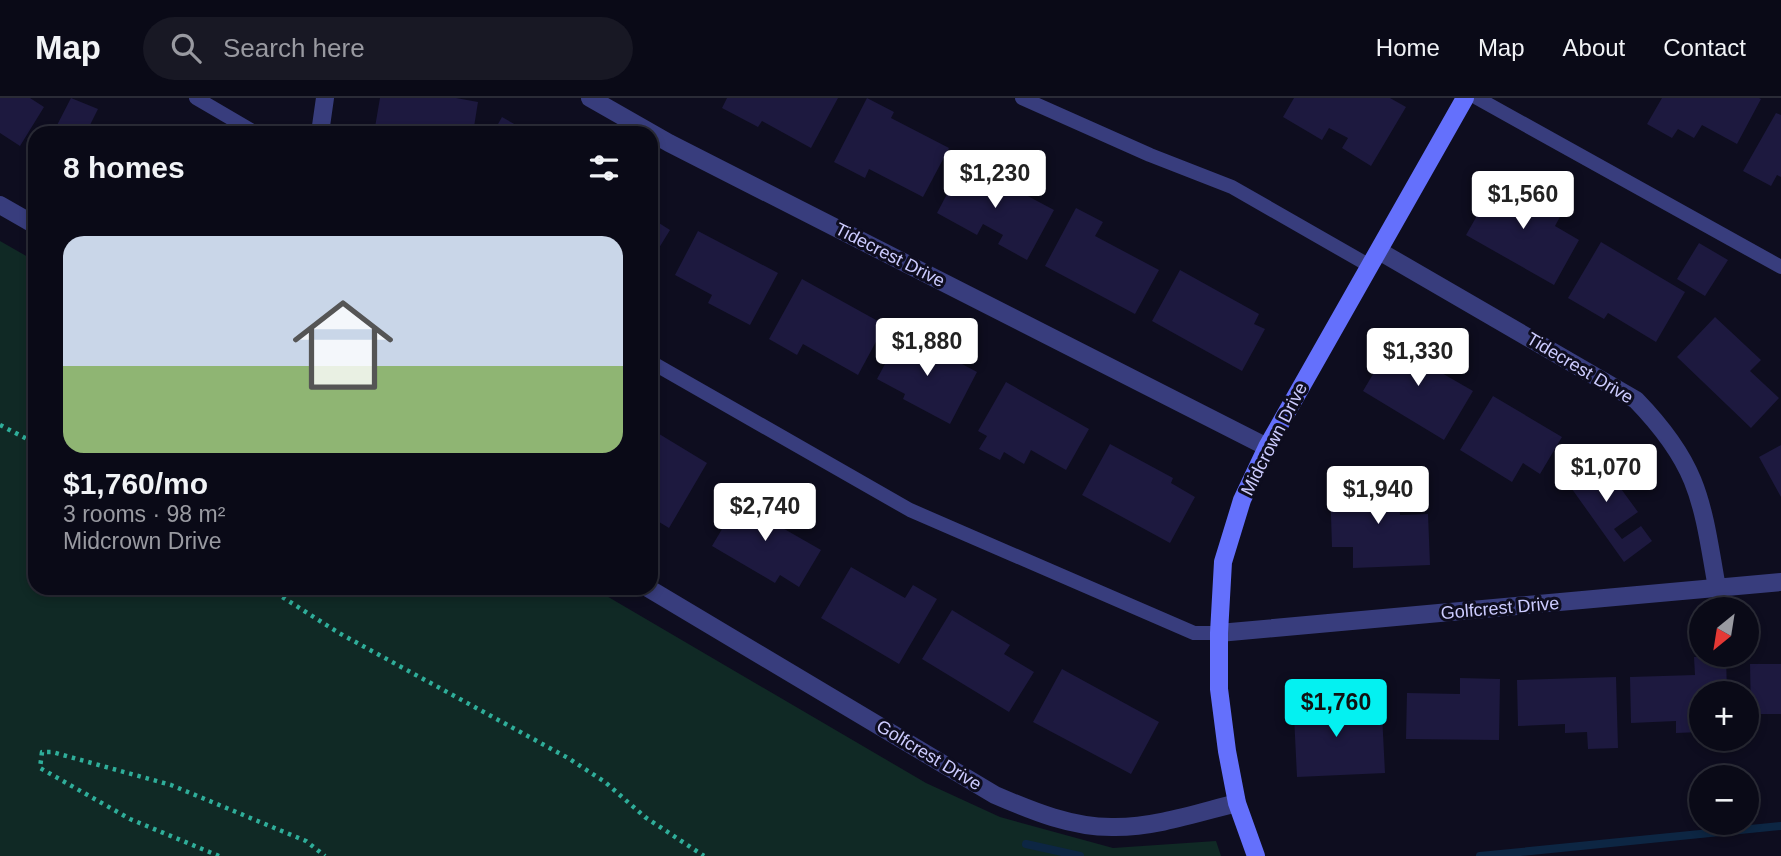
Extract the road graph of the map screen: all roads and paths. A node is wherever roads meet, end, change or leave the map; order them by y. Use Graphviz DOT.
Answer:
graph roads {
  1 [pos="196,98"];
  2 [pos="326,98"];
  3 [pos="590,98"];
  4 [pos="1022,98"];
  5 [pos="1465,98"];
  6 [pos="1477,98"];
  7 [pos="244,126"];
  8 [pos="321,126"];
  9 [pos="639,126"];
  10 [pos="658,137"];
  11 [pos="0,205"];
  12 [pos="28,221"];
  13 [pos="1374,258"];
  14 [pos="1781,267"];
  15 [pos="658,366"];
  16 [pos="0,425"];
  17 [pos="28,439"];
  18 [pos="1267,447"];
  19 [pos="1781,582"];
  20 [pos="1717,588"];
  21 [pos="658,593"];
  22 [pos="279,595"];
  23 [pos="1219,633"];
  24 [pos="1237,803"];
  25 [pos="219,856"];
  26 [pos="324,856"];
  27 [pos="704,856"];
  28 [pos="1256,856"];
  1 -- 7 [label="lane"];
  2 -- 8 [label="street"];
  3 -- 9 [label="street, Tidecrest Drive"];
  4 -- 13 [label="lane"];
  5 -- 13 [label="street, Midcrown Drive"];
  6 -- 14 [label="lane"];
  10 -- 18 [label="street, Tidecrest Drive"];
  11 -- 12 [label="street"];
  13 -- 18 [label="street, Midcrown Drive"];
  13 -- 20 [label="street, Tidecrest Drive"];
  15 -- 23 [label="lane"];
  16 -- 17 [label="path"];
  18 -- 23 [label="street, Midcrown Drive"];
  19 -- 20 [label="street, Golfcrest Drive"];
  20 -- 23 [label="street, Golfcrest Drive"];
  21 -- 24 [label="street, Golfcrest Drive"];
  22 -- 27 [label="path"];
  23 -- 24 [label="street, Midcrown Drive"];
  24 -- 28 [label="street, Midcrown Drive"];
  25 -- 26 [label="path"];
}
